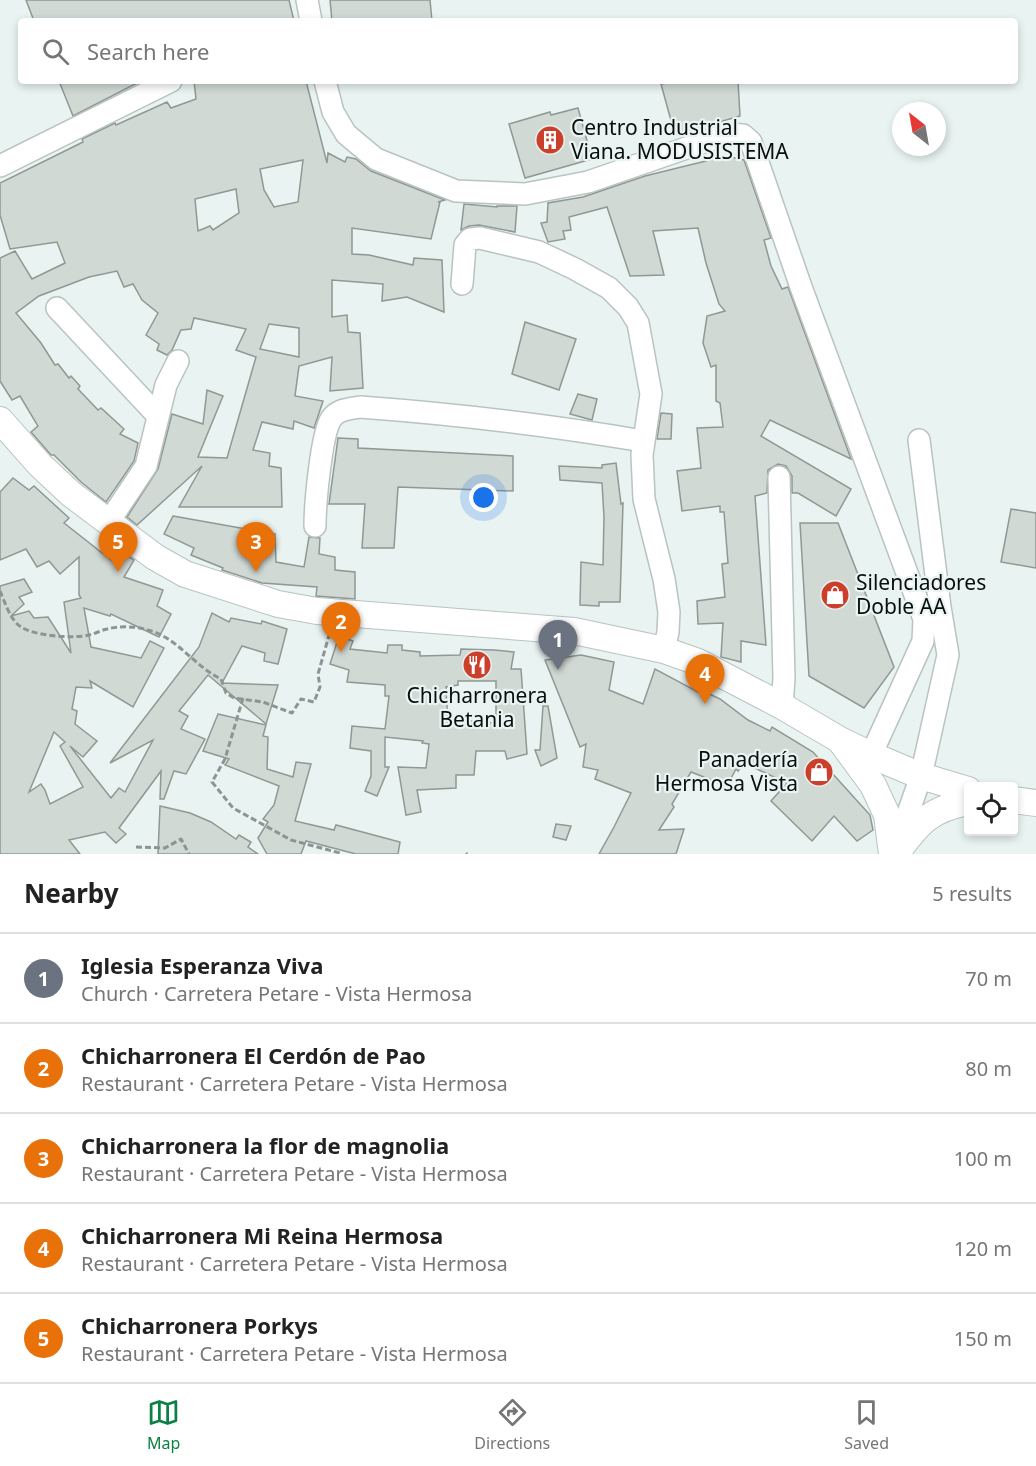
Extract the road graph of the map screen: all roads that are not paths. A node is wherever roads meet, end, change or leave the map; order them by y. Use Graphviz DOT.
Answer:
graph roads {
  1 [pos="307,0"];
  2 [pos="310,18"];
  3 [pos="165,84"];
  4 [pos="326,84"];
  5 [pos="0,166"];
  6 [pos="462,284"];
  7 [pos="57,308"];
  8 [pos="178,362"];
  9 [pos="158,416"];
  10 [pos="0,420"];
  11 [pos="918,440"];
  12 [pos="644,441"];
  13 [pos="779,477"];
  14 [pos="108,523"];
  15 [pos="315,526"];
  16 [pos="664,650"];
  17 [pos="782,706"];
  18 [pos="840,740"];
  19 [pos="871,755"];
  20 [pos="921,776"];
  21 [pos="964,789"];
  22 [pos="1018,801"];
  23 [pos="964,803"];
  24 [pos="1036,803"];
  25 [pos="894,854"];
  1 -- 2 [label="street"];
  3 -- 5 [label="street"];
  4 -- 19 [label="street"];
  6 -- 12 [label="street"];
  7 -- 9 [label="street"];
  8 -- 9 [label="street"];
  9 -- 14 [label="street"];
  10 -- 14 [label="main road"];
  11 -- 20 [label="street"];
  12 -- 15 [label="street"];
  12 -- 16 [label="street"];
  13 -- 17 [label="street"];
  14 -- 16 [label="main road"];
  16 -- 17 [label="main road"];
  17 -- 18 [label="main road"];
  18 -- 19 [label="main road"];
  18 -- 25 [label="main road"];
  19 -- 20 [label="main road"];
  20 -- 21 [label="main road"];
  20 -- 25 [label="street"];
  22 -- 24 [label="main road"];
  23 -- 25 [label="main road"];
}
